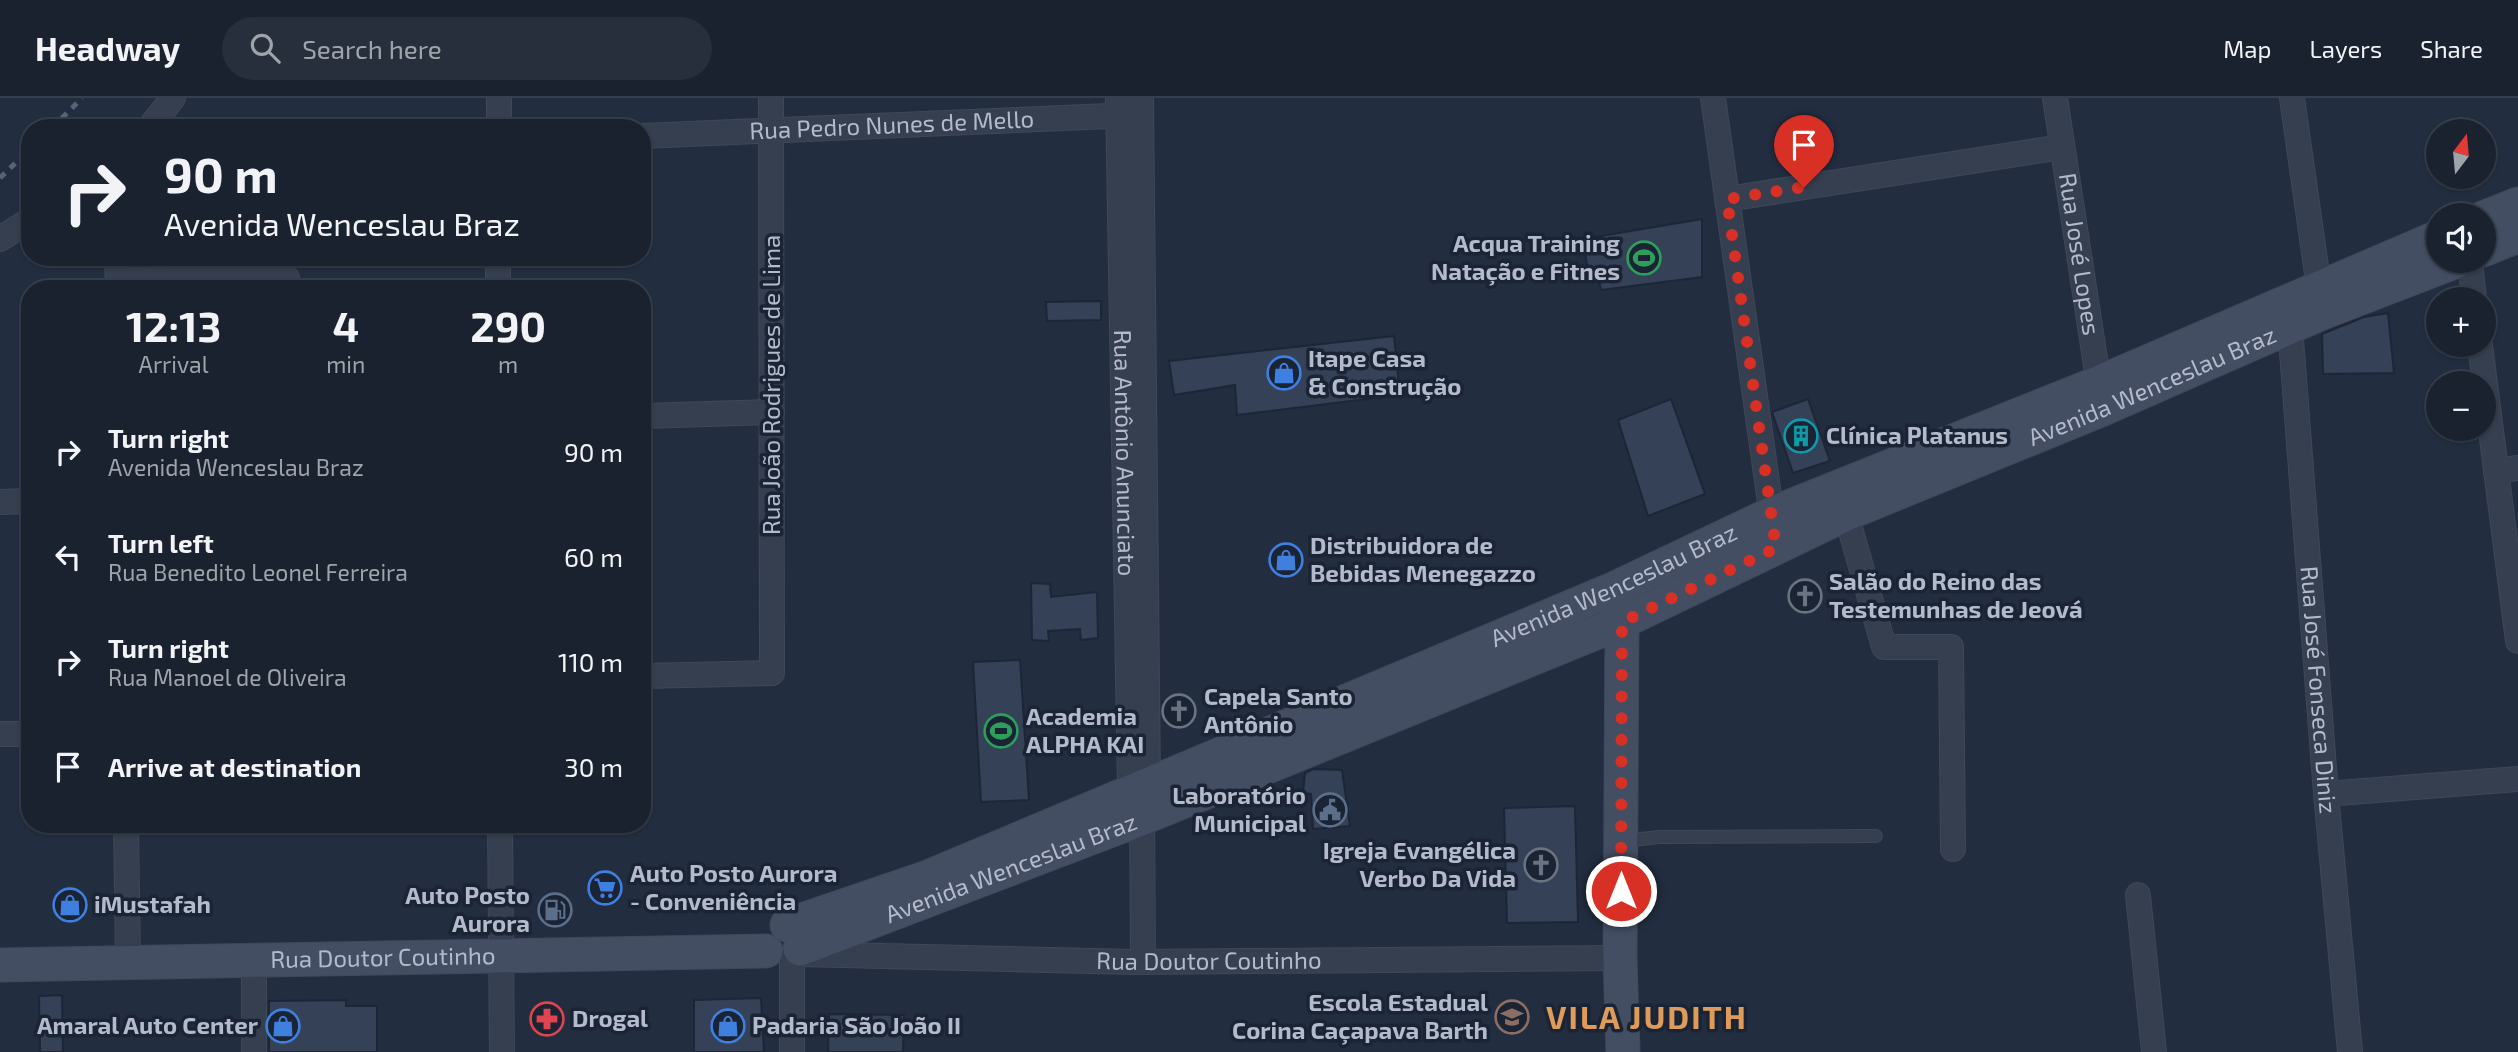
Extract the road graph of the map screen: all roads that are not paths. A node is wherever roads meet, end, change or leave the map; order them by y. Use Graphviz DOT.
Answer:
graph roads {
  1 [pos="173,98"];
  2 [pos="499,98"];
  3 [pos="771,98"];
  4 [pos="1713,98"];
  5 [pos="2055,98"];
  6 [pos="2292,98"];
  7 [pos="1130,107"];
  8 [pos="156,119"];
  9 [pos="499,119"];
  10 [pos="771,130"];
  11 [pos="651,136"];
  12 [pos="2062,147"];
  13 [pos="1727,199"];
  14 [pos="2518,204"];
  15 [pos="2496,213"];
  16 [pos="21,226"];
  17 [pos="2518,236"];
  18 [pos="0,239"];
  19 [pos="2426,243"];
  20 [pos="2496,245"];
  21 [pos="2426,270"];
  22 [pos="118,276"];
  23 [pos="287,278"];
  24 [pos="2320,300"];
  25 [pos="2289,314"];
  26 [pos="2483,357"];
  27 [pos="2100,396"];
  28 [pos="772,412"];
  29 [pos="651,416"];
  30 [pos="2507,469"];
  31 [pos="21,501"];
  32 [pos="0,502"];
  33 [pos="1771,514"];
  34 [pos="1846,514"];
  35 [pos="1776,548"];
  36 [pos="1611,590"];
  37 [pos="1622,622"];
  38 [pos="2518,641"];
  39 [pos="651,676"];
  40 [pos="1386,701"];
  41 [pos="0,734"];
  42 [pos="21,734"];
  43 [pos="2518,779"];
  44 [pos="2326,794"];
  45 [pos="1141,798"];
  46 [pos="126,833"];
  47 [pos="500,833"];
  48 [pos="1876,836"];
  49 [pos="1621,841"];
  50 [pos="1953,849"];
  51 [pos="2138,895"];
  52 [pos="788,947"];
  53 [pos="503,955"];
  54 [pos="1620,958"];
  55 [pos="254,960"];
  56 [pos="1143,961"];
  57 [pos="128,962"];
  58 [pos="0,965"];
  59 [pos="254,1052"];
  60 [pos="502,1052"];
  61 [pos="792,1052"];
  62 [pos="1623,1052"];
  63 [pos="2154,1052"];
  64 [pos="2350,1052"];
  1 -- 8 [label="street"];
  2 -- 9 [label="street"];
  3 -- 10 [label="street, Rua João Rodrigues de Lima"];
  4 -- 13 [label="street"];
  5 -- 12 [label="street, Rua José Lopes"];
  6 -- 24 [label="street"];
  7 -- 10 [label="street, Rua Pedro Nunes de Mello"];
  7 -- 45 [label="street, Rua Antônio Anunciato"];
  10 -- 11 [label="street, Rua Pedro Nunes de Mello"];
  10 -- 28 [label="street, Rua João Rodrigues de Lima"];
  12 -- 13 [label="street"];
  12 -- 27 [label="street, Rua José Lopes"];
  13 -- 33 [label="street"];
  14 -- 15 [label="main road"];
  16 -- 18 [label="street"];
  17 -- 20 [label="main road"];
  19 -- 24 [label="main road, Avenida Wenceslau Braz"];
  21 -- 24 [label="main road, Avenida Wenceslau Braz"];
  22 -- 23 [label="street"];
  24 -- 25 [label="main road, Avenida Wenceslau Braz"];
  25 -- 27 [label="main road, Avenida Wenceslau Braz"];
  25 -- 44 [label="street, Rua José Fonseca Diniz"];
  26 -- 30 [label="street"];
  27 -- 33 [label="main road, Avenida Wenceslau Braz"];
  27 -- 34 [label="main road, Avenida Wenceslau Braz"];
  28 -- 29 [label="street"];
  28 -- 39 [label="street, Rua João Rodrigues de Lima"];
  30 -- 38 [label="street"];
  31 -- 32 [label="street"];
  33 -- 35 [label="street"];
  33 -- 36 [label="main road, Avenida Wenceslau Braz"];
  34 -- 35 [label="main road, Avenida Wenceslau Braz"];
  34 -- 50 [label="street"];
  35 -- 37 [label="main road, Avenida Wenceslau Braz"];
  36 -- 37 [label="main road"];
  36 -- 40 [label="main road, Avenida Wenceslau Braz"];
  37 -- 40 [label="main road, Avenida Wenceslau Braz"];
  37 -- 49 [label="main road"];
  40 -- 45 [label="main road, Avenida Wenceslau Braz"];
  41 -- 42 [label="street"];
  43 -- 44 [label="street"];
  44 -- 64 [label="street, Rua José Fonseca Diniz"];
  45 -- 52 [label="main road, Avenida Wenceslau Braz"];
  45 -- 56 [label="street, Rua Antônio Anunciato"];
  46 -- 57 [label="street"];
  47 -- 53 [label="street"];
  48 -- 49 [label="lane"];
  49 -- 54 [label="main road"];
  51 -- 63 [label="street"];
  52 -- 53 [label="main road, Rua Doutor Coutinho"];
  52 -- 56 [label="street, Rua Doutor Coutinho"];
  52 -- 61 [label="street"];
  53 -- 55 [label="main road, Rua Doutor Coutinho"];
  53 -- 60 [label="street"];
  54 -- 56 [label="street, Rua Doutor Coutinho"];
  54 -- 62 [label="main road"];
  55 -- 57 [label="main road, Rua Doutor Coutinho"];
  55 -- 59 [label="street"];
  57 -- 58 [label="main road, Rua Doutor Coutinho"];
}
